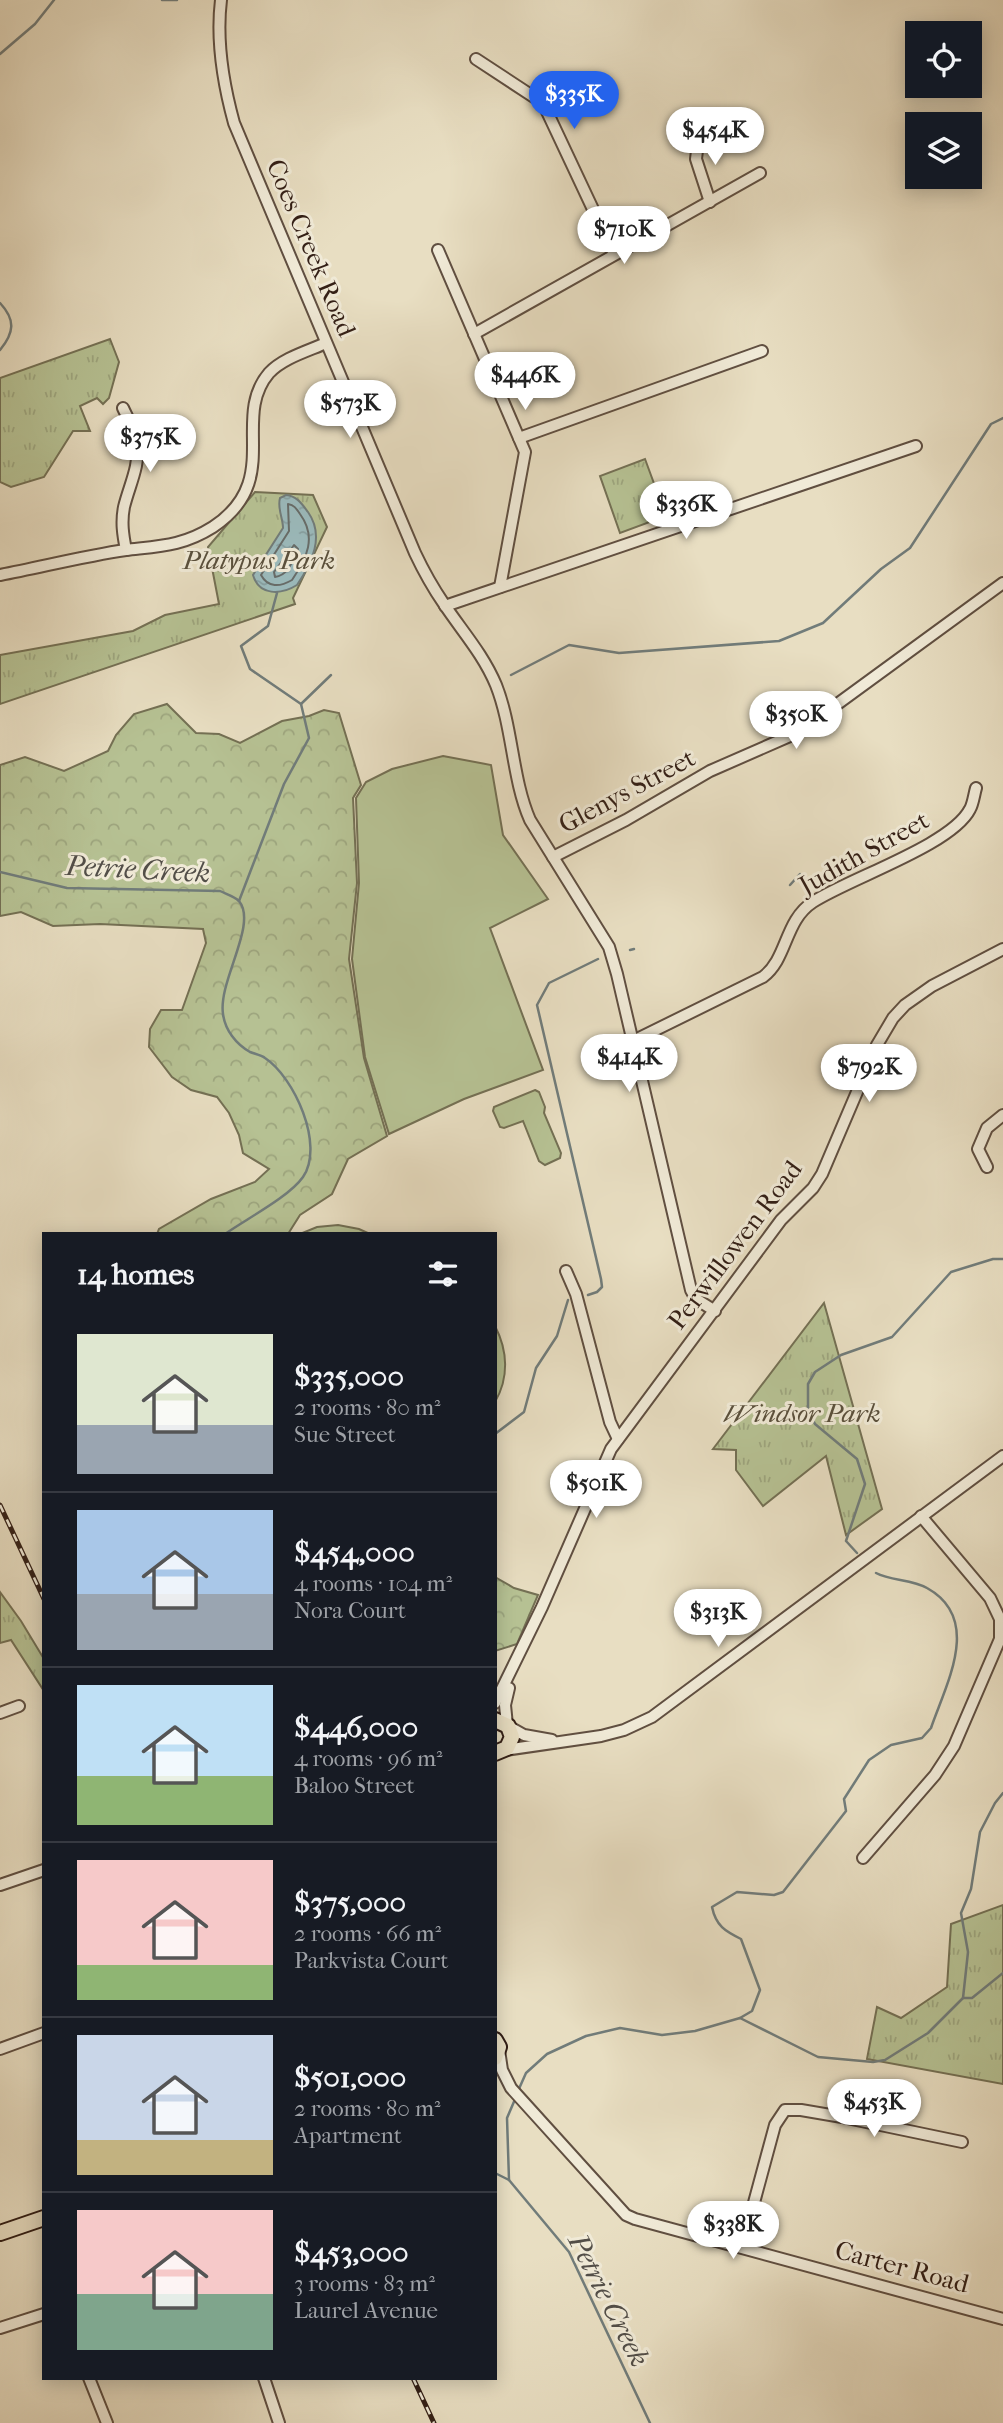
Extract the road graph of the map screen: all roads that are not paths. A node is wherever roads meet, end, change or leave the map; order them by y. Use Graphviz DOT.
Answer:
graph roads {
  1 [pos="221,0"];
  2 [pos="476,59"];
  3 [pos="699,134"];
  4 [pos="760,173"];
  5 [pos="710,202"];
  6 [pos="438,250"];
  7 [pos="614,254"];
  8 [pos="474,334"];
  9 [pos="326,343"];
  10 [pos="762,351"];
  11 [pos="122,408"];
  12 [pos="519,438"];
  13 [pos="916,446"];
  14 [pos="126,550"];
  15 [pos="0,575"];
  16 [pos="1003,583"];
  17 [pos="500,587"];
  18 [pos="445,606"];
  19 [pos="976,788"];
  20 [pos="553,857"];
  21 [pos="1003,949"];
  22 [pos="633,1041"];
  23 [pos="1003,1115"];
  24 [pos="987,1167"];
  25 [pos="566,1271"];
  26 [pos="715,1311"];
  27 [pos="618,1439"];
  28 [pos="1003,1456"];
  29 [pos="921,1516"];
  30 [pos="525,1646"];
  31 [pos="497,1699"];
  32 [pos="19,1706"];
  33 [pos="0,1713"];
  34 [pos="503,1724"];
  35 [pos="565,1742"];
  36 [pos="499,1753"];
  37 [pos="863,1858"];
  38 [pos="42,1871"];
  39 [pos="0,1885"];
  40 [pos="42,2034"];
  41 [pos="0,2049"];
  42 [pos="497,2049"];
  43 [pos="497,2079"];
  44 [pos="510,2087"];
  45 [pos="962,2141"];
  46 [pos="42,2219"];
  47 [pos="0,2233"];
  48 [pos="742,2246"];
  49 [pos="42,2315"];
  50 [pos="1003,2319"];
  51 [pos="0,2328"];
  52 [pos="90,2380"];
  53 [pos="265,2380"];
  54 [pos="107,2423"];
  55 [pos="279,2423"];
  1 -- 9 [label="street, Coes Creek Road"];
  2 -- 7 [label="street"];
  3 -- 5 [label="street"];
  4 -- 5 [label="street"];
  5 -- 7 [label="street"];
  6 -- 8 [label="street"];
  7 -- 8 [label="street"];
  8 -- 12 [label="street"];
  9 -- 14 [label="street"];
  9 -- 18 [label="street, Coes Creek Road"];
  10 -- 12 [label="street"];
  11 -- 14 [label="street"];
  12 -- 17 [label="street"];
  13 -- 17 [label="street"];
  14 -- 15 [label="street"];
  16 -- 20 [label="street, Glenys Street"];
  17 -- 18 [label="street"];
  18 -- 20 [label="street, Coes Creek Road"];
  19 -- 22 [label="street, Judith Street"];
  20 -- 22 [label="street, Coes Creek Road"];
  21 -- 26 [label="street, Perwillowen Road"];
  22 -- 26 [label="street, Coes Creek Road"];
  23 -- 24 [label="street"];
  25 -- 27 [label="street"];
  26 -- 27 [label="street, Perwillowen Road"];
  27 -- 30 [label="street, Perwillowen Road"];
  28 -- 29 [label="street"];
  29 -- 35 [label="street"];
  29 -- 37 [label="street"];
  30 -- 31 [label="street, Perwillowen Road"];
  30 -- 34 [label="street, Perwillowen Road"];
  32 -- 33 [label="street"];
  34 -- 35 [label="street"];
  34 -- 36 [label="main road"];
  35 -- 36 [label="street"];
  38 -- 39 [label="street"];
  40 -- 41 [label="street"];
  42 -- 44 [label="street, Carter Road"];
  43 -- 44 [label="street, Carter Road"];
  44 -- 48 [label="street, Carter Road"];
  45 -- 48 [label="street"];
  46 -- 47 [label="main road"];
  48 -- 50 [label="street, Carter Road"];
  49 -- 51 [label="street"];
  52 -- 54 [label="street"];
  53 -- 55 [label="street"];
}
